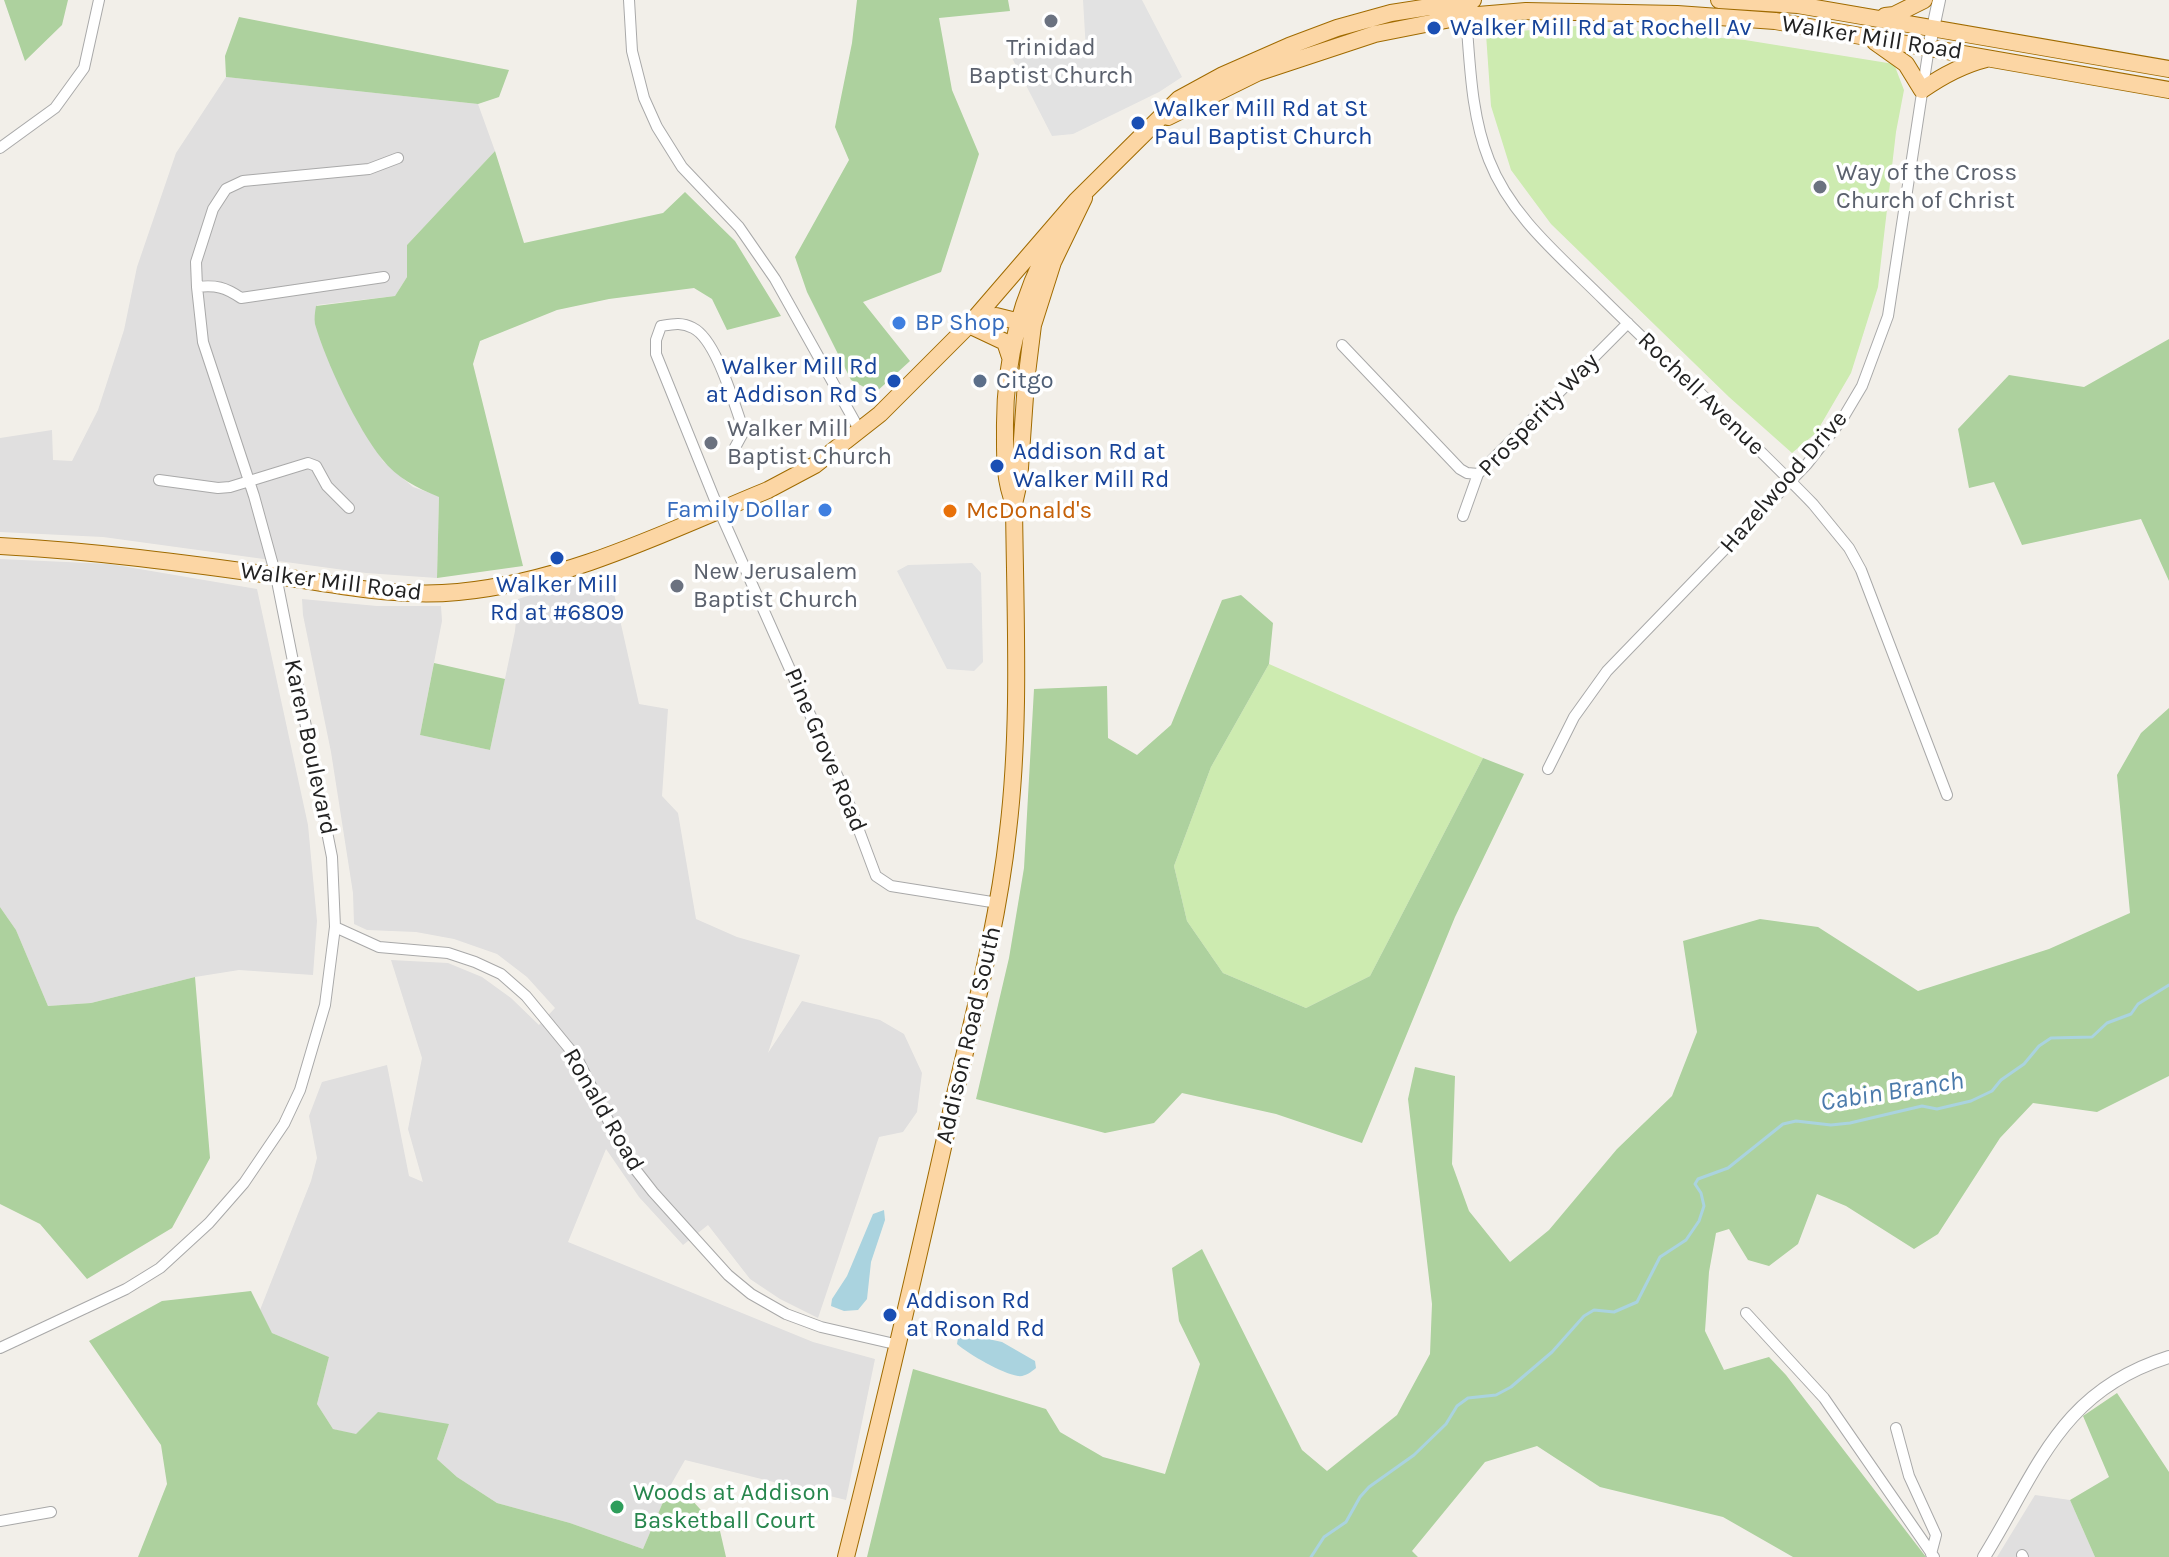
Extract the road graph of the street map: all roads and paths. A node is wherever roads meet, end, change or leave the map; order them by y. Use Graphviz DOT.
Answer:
graph roads {
  1 [pos="99,0"];
  2 [pos="629,0"];
  3 [pos="1473,0"];
  4 [pos="1719,0"];
  5 [pos="1924,0"];
  6 [pos="1939,0"];
  7 [pos="1751,1"];
  8 [pos="1464,6"];
  9 [pos="1840,6"];
  10 [pos="1876,18"];
  11 [pos="1933,28"];
  12 [pos="1868,37"];
  13 [pos="1929,47"];
  14 [pos="1992,58"];
  15 [pos="2169,69"];
  16 [pos="1922,90"];
  17 [pos="2167,90"];
  18 [pos="0,148"];
  19 [pos="398,158"];
  20 [pos="1081,197"];
  21 [pos="384,277"];
  22 [pos="197,287"];
  23 [pos="1026,323"];
  24 [pos="1628,323"];
  25 [pos="969,325"];
  26 [pos="1342,345"];
  27 [pos="1010,357"];
  28 [pos="860,431"];
  29 [pos="733,451"];
  30 [pos="1478,474"];
  31 [pos="159,480"];
  32 [pos="1790,481"];
  33 [pos="249,482"];
  34 [pos="1014,504"];
  35 [pos="349,508"];
  36 [pos="719,510"];
  37 [pos="1463,516"];
  38 [pos="0,546"];
  39 [pos="276,576"];
  40 [pos="1548,769"];
  41 [pos="1947,795"];
  42 [pos="998,903"];
  43 [pos="335,927"];
  44 [pos="1746,1313"];
  45 [pos="899,1345"];
  46 [pos="0,1348"];
  47 [pos="2169,1357"];
  48 [pos="1896,1428"];
  49 [pos="51,1512"];
  50 [pos="0,1521"];
  51 [pos="1933,1555"];
  52 [pos="846,1557"];
  53 [pos="1984,1557"];
  1 -- 18 [label="street"];
  2 -- 28 [label="street"];
  3 -- 8 [label="main road, Walker Mill Road"];
  4 -- 7 [label="main road, Walker Mill Road"];
  5 -- 10 [label="main road"];
  6 -- 11 [label="street"];
  7 -- 9 [label="main road, Walker Mill Road"];
  8 -- 12 [label="main road, Walker Mill Road"];
  8 -- 20 [label="main road, Walker Mill Road"];
  8 -- 24 [label="street, Rochell Avenue"];
  9 -- 10 [label="main road, Walker Mill Road"];
  10 -- 11 [label="main road, Walker Mill Road"];
  11 -- 13 [label="street"];
  11 -- 15 [label="main road, Walker Mill Road"];
  12 -- 13 [label="main road, Walker Mill Road"];
  12 -- 16 [label="main road"];
  13 -- 14 [label="main road, Walker Mill Road"];
  13 -- 16 [label="street, Hazelwood Drive"];
  14 -- 16 [label="main road"];
  14 -- 17 [label="main road, Walker Mill Road"];
  16 -- 32 [label="street, Hazelwood Drive"];
  19 -- 22 [label="street, Karen Boulevard"];
  20 -- 23 [label="main road, Addison Road South"];
  20 -- 25 [label="main road, Walker Mill Road"];
  21 -- 22 [label="street"];
  22 -- 33 [label="street, Karen Boulevard"];
  23 -- 25 [label="main road"];
  23 -- 27 [label="main road, Addison Road South"];
  23 -- 34 [label="main road, Addison Road South"];
  24 -- 30 [label="street, Prosperity Way"];
  24 -- 32 [label="street, Rochell Avenue"];
  25 -- 27 [label="main road"];
  25 -- 28 [label="main road, Walker Mill Road"];
  26 -- 30 [label="street"];
  27 -- 34 [label="main road, Addison Road South"];
  28 -- 36 [label="main road, Walker Mill Road"];
  29 -- 36 [label="street"];
  30 -- 37 [label="street, Prosperity Way"];
  31 -- 33 [label="street"];
  32 -- 40 [label="street, Hazelwood Drive"];
  32 -- 41 [label="street, Rochell Avenue"];
  33 -- 35 [label="street"];
  33 -- 39 [label="street, Karen Boulevard"];
  34 -- 42 [label="main road, Addison Road South"];
  36 -- 39 [label="main road, Walker Mill Road"];
  36 -- 42 [label="street, Pine Grove Road"];
  38 -- 39 [label="main road, Walker Mill Road"];
  39 -- 43 [label="street, Karen Boulevard"];
  42 -- 45 [label="main road, Addison Road South"];
  43 -- 45 [label="street, Ronald Road"];
  43 -- 46 [label="street, Karen Boulevard"];
  44 -- 51 [label="street"];
  45 -- 52 [label="main road, Addison Road South"];
  47 -- 53 [label="street"];
  48 -- 51 [label="street"];
  49 -- 50 [label="street"];
}
